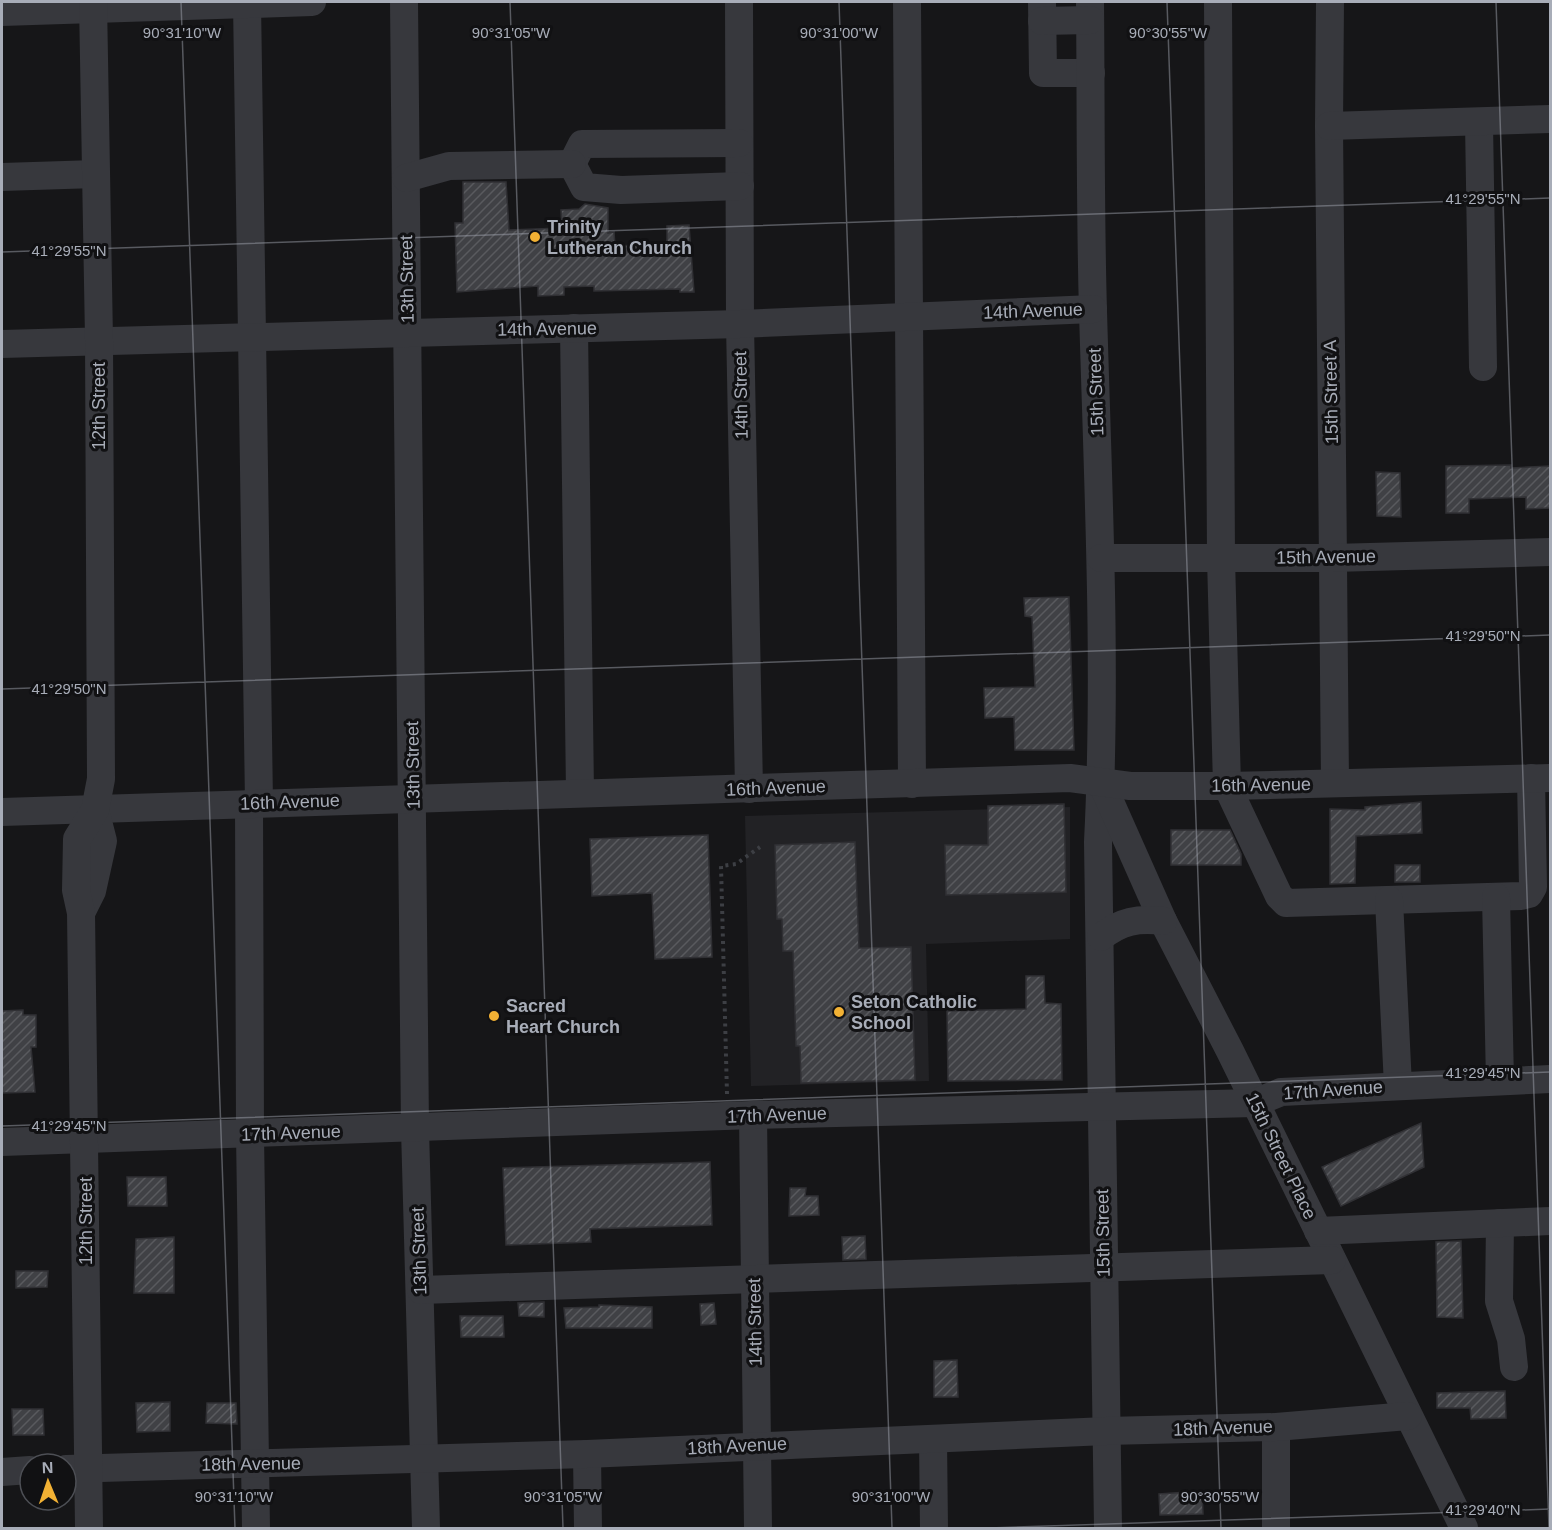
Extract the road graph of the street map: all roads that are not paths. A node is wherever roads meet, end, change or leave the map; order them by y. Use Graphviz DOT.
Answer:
graph roads {
  1 [pos="312,2"];
  2 [pos="404,2"];
  3 [pos="739,2"];
  4 [pos="907,2"];
  5 [pos="1218,2"];
  6 [pos="1330,2"];
  7 [pos="247,3"];
  8 [pos="93,5"];
  9 [pos="1042,11"];
  10 [pos="1090,11"];
  11 [pos="2,12"];
  12 [pos="1091,73"];
  13 [pos="1551,119"];
  14 [pos="1479,123"];
  15 [pos="1329,126"];
  16 [pos="739,143"];
  17 [pos="577,154"];
  18 [pos="96,174"];
  19 [pos="2,177"];
  20 [pos="406,178"];
  21 [pos="740,186"];
  22 [pos="1093,309"];
  23 [pos="909,316"];
  24 [pos="740,324"];
  25 [pos="574,328"];
  26 [pos="407,332"];
  27 [pos="251,336"];
  28 [pos="99,339"];
  29 [pos="2,344"];
  30 [pos="1483,367"];
  31 [pos="1551,552"];
  32 [pos="1101,558"];
  33 [pos="1221,558"];
  34 [pos="1333,558"];
  35 [pos="1541,778"];
  36 [pos="1101,782"];
  37 [pos="1335,783"];
  38 [pos="912,784"];
  39 [pos="1227,786"];
  40 [pos="749,789"];
  41 [pos="580,793"];
  42 [pos="414,798"];
  43 [pos="254,803"];
  44 [pos="95,810"];
  45 [pos="2,812"];
  46 [pos="1496,897"];
  47 [pos="1389,900"];
  48 [pos="1163,921"];
  49 [pos="1101,937"];
  50 [pos="1551,1079"];
  51 [pos="1500,1081"];
  52 [pos="1398,1086"];
  53 [pos="1255,1103"];
  54 [pos="1101,1107"];
  55 [pos="753,1115"];
  56 [pos="416,1129"];
  57 [pos="250,1135"];
  58 [pos="86,1139"];
  59 [pos="2,1142"];
  60 [pos="1551,1221"];
  61 [pos="1500,1223"];
  62 [pos="1318,1231"];
  63 [pos="1332,1260"];
  64 [pos="1103,1268"];
  65 [pos="754,1281"];
  66 [pos="421,1290"];
  67 [pos="1514,1367"];
  68 [pos="1408,1416"];
  69 [pos="1276,1427"];
  70 [pos="1106,1431"];
  71 [pos="933,1439"];
  72 [pos="756,1445"];
  73 [pos="77,1452"];
  74 [pos="587,1454"];
  75 [pos="426,1460"];
  76 [pos="255,1464"];
  77 [pos="78,1469"];
  78 [pos="18,1471"];
  79 [pos="2,1472"];
  80 [pos="78,1474"];
  81 [pos="89,1528"];
  82 [pos="256,1528"];
  83 [pos="426,1528"];
  84 [pos="588,1528"];
  85 [pos="758,1528"];
  86 [pos="934,1528"];
  87 [pos="1108,1528"];
  88 [pos="1276,1528"];
  89 [pos="1464,1528"];
  1 -- 7 [label="street"];
  2 -- 20 [label="street, 13th Street"];
  3 -- 16 [label="street, 14th Street"];
  4 -- 23 [label="street"];
  5 -- 33 [label="street"];
  6 -- 15 [label="street, 15th Street A"];
  7 -- 8 [label="street"];
  7 -- 27 [label="street"];
  8 -- 11 [label="street"];
  8 -- 18 [label="street, 12th Street"];
  9 -- 10 [label="street"];
  9 -- 12 [label="street"];
  10 -- 12 [label="street, 15th Street"];
  12 -- 22 [label="street, 15th Street"];
  13 -- 14 [label="street"];
  14 -- 15 [label="street"];
  14 -- 30 [label="street"];
  15 -- 34 [label="street, 15th Street A"];
  16 -- 17 [label="street"];
  16 -- 21 [label="street, 14th Street"];
  17 -- 20 [label="street"];
  17 -- 21 [label="street"];
  18 -- 19 [label="street"];
  18 -- 28 [label="street, 12th Street"];
  20 -- 26 [label="street, 13th Street"];
  21 -- 24 [label="street, 14th Street"];
  22 -- 23 [label="street, 14th Avenue"];
  22 -- 32 [label="street, 15th Street"];
  23 -- 24 [label="street, 14th Avenue"];
  23 -- 38 [label="street"];
  24 -- 25 [label="street, 14th Avenue"];
  24 -- 40 [label="street, 14th Street"];
  25 -- 26 [label="street, 14th Avenue"];
  25 -- 41 [label="street"];
  26 -- 27 [label="street, 14th Avenue"];
  26 -- 42 [label="street, 13th Street"];
  27 -- 28 [label="street, 14th Avenue"];
  27 -- 43 [label="street"];
  28 -- 29 [label="street, 14th Avenue"];
  28 -- 44 [label="street, 12th Street"];
  31 -- 34 [label="street, 15th Avenue"];
  32 -- 33 [label="street, 15th Avenue"];
  32 -- 36 [label="street, 15th Street"];
  33 -- 34 [label="street, 15th Avenue"];
  33 -- 39 [label="street"];
  34 -- 37 [label="street, 15th Street A"];
  35 -- 37 [label="street, 16th Avenue"];
  35 -- 46 [label="street"];
  36 -- 38 [label="street, 16th Avenue"];
  36 -- 39 [label="street, 16th Avenue"];
  36 -- 48 [label="street, 15th Street Place"];
  36 -- 49 [label="street, 15th Street"];
  37 -- 39 [label="street, 16th Avenue"];
  38 -- 40 [label="street, 16th Avenue"];
  39 -- 47 [label="street"];
  40 -- 41 [label="street, 16th Avenue"];
  41 -- 42 [label="street, 16th Avenue"];
  42 -- 43 [label="street, 16th Avenue"];
  42 -- 56 [label="street, 13th Street"];
  43 -- 44 [label="street, 16th Avenue"];
  43 -- 57 [label="street"];
  44 -- 45 [label="street, 16th Avenue"];
  44 -- 58 [label="street, 12th Street"];
  46 -- 47 [label="street"];
  46 -- 51 [label="street"];
  47 -- 52 [label="street"];
  48 -- 49 [label="street"];
  48 -- 53 [label="street, 15th Street Place"];
  49 -- 54 [label="street, 15th Street"];
  50 -- 51 [label="street, 17th Avenue"];
  51 -- 52 [label="street, 17th Avenue"];
  52 -- 53 [label="street, 17th Avenue"];
  53 -- 54 [label="street, 17th Avenue"];
  53 -- 62 [label="street, 15th Street Place"];
  54 -- 55 [label="street, 17th Avenue"];
  54 -- 64 [label="street, 15th Street"];
  55 -- 56 [label="street, 17th Avenue"];
  55 -- 65 [label="street, 14th Street"];
  56 -- 57 [label="street, 17th Avenue"];
  56 -- 66 [label="street, 13th Street"];
  57 -- 58 [label="street, 17th Avenue"];
  57 -- 76 [label="street"];
  58 -- 59 [label="street, 17th Avenue"];
  58 -- 73 [label="street, 12th Street"];
  60 -- 61 [label="street"];
  61 -- 62 [label="street"];
  61 -- 67 [label="street"];
  62 -- 63 [label="street, 15th Street Place"];
  63 -- 64 [label="street"];
  63 -- 68 [label="street, 15th Street Place"];
  64 -- 65 [label="street"];
  64 -- 70 [label="street, 15th Street"];
  65 -- 66 [label="street"];
  65 -- 72 [label="street, 14th Street"];
  66 -- 75 [label="street, 13th Street"];
  68 -- 69 [label="street, 18th Avenue"];
  68 -- 89 [label="street, 15th Street Place"];
  69 -- 70 [label="street, 18th Avenue"];
  69 -- 88 [label="street"];
  70 -- 71 [label="street, 18th Avenue"];
  70 -- 87 [label="street, 15th Street"];
  71 -- 72 [label="street, 18th Avenue"];
  71 -- 86 [label="street"];
  72 -- 74 [label="street, 18th Avenue"];
  72 -- 85 [label="street, 14th Street"];
  74 -- 75 [label="street, 18th Avenue"];
  74 -- 84 [label="street"];
  75 -- 76 [label="street, 18th Avenue"];
  75 -- 83 [label="street, 13th Street"];
  76 -- 77 [label="street, 18th Avenue"];
  76 -- 82 [label="street"];
  78 -- 79 [label="street"];
  80 -- 81 [label="street, 12th Street"];
}
